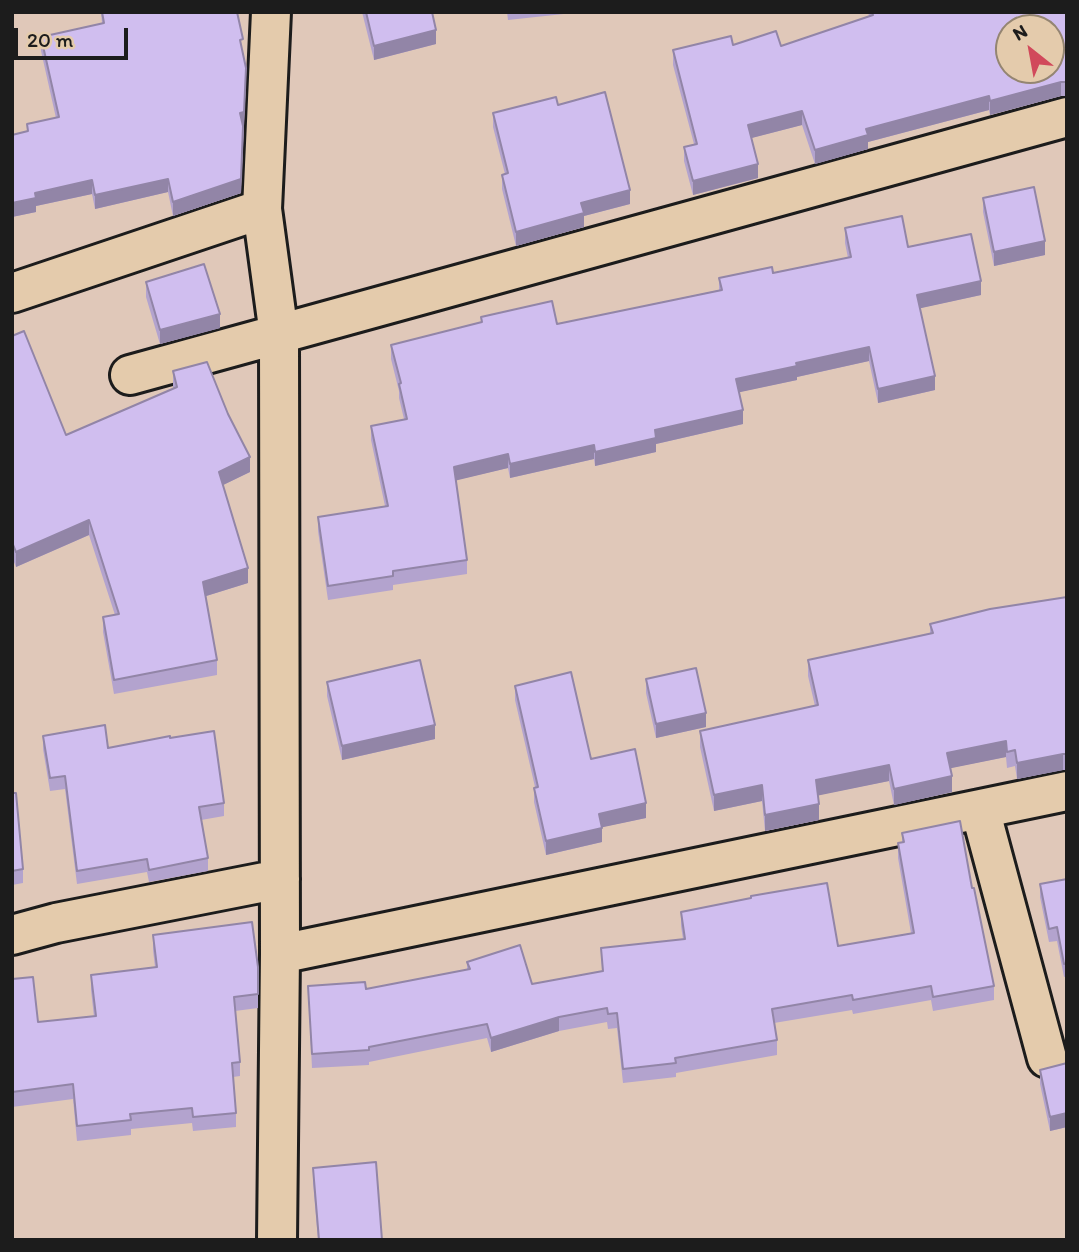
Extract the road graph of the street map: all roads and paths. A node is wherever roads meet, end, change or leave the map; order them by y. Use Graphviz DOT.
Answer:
graph roads {
  1 [pos="271,12"];
  2 [pos="1067,117"];
  3 [pos="262,209"];
  4 [pos="12,293"];
  5 [pos="279,335"];
  6 [pos="130,375"];
  7 [pos="1067,792"];
  8 [pos="980,809"];
  9 [pos="280,878"];
  10 [pos="12,935"];
  11 [pos="280,954"];
  12 [pos="1046,1058"];
  13 [pos="277,1240"];
  1 -- 3 [label="street"];
  2 -- 5 [label="street"];
  3 -- 4 [label="street"];
  3 -- 5 [label="street"];
  5 -- 6 [label="street"];
  5 -- 9 [label="street"];
  7 -- 8 [label="street"];
  8 -- 11 [label="street"];
  8 -- 12 [label="street"];
  9 -- 10 [label="street"];
  9 -- 11 [label="street"];
  11 -- 13 [label="street"];
}
